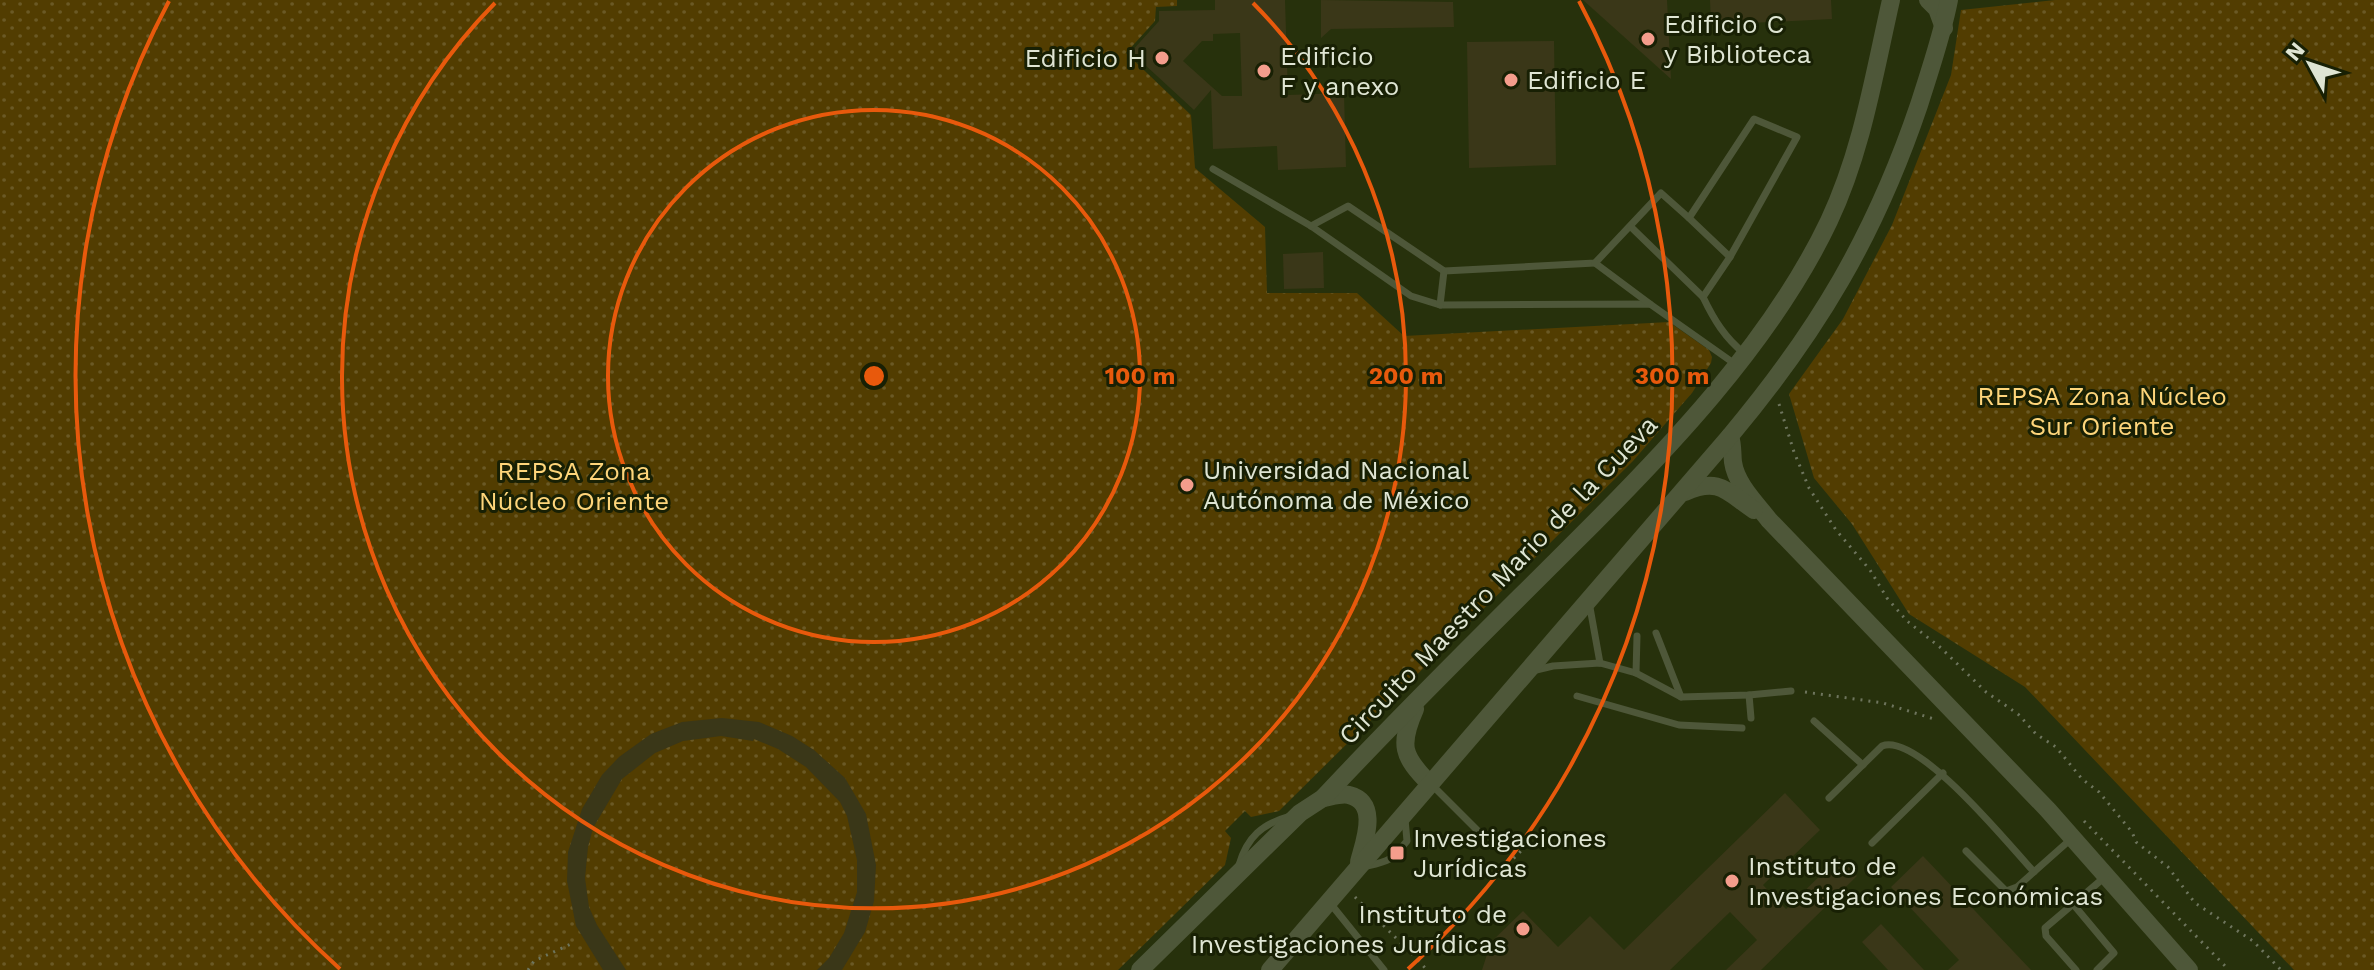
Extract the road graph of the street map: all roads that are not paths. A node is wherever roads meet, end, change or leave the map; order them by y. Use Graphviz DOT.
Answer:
graph roads {
  1 [pos="1901,0"];
  2 [pos="1928,0"];
  3 [pos="1949,0"];
  4 [pos="1889,8"];
  5 [pos="1944,28"];
  6 [pos="1213,169"];
  7 [pos="1689,218"];
  8 [pos="1311,226"];
  9 [pos="1631,227"];
  10 [pos="1730,257"];
  11 [pos="1595,263"];
  12 [pos="1444,271"];
  13 [pos="1703,297"];
  14 [pos="1650,304"];
  15 [pos="1440,305"];
  16 [pos="1741,359"];
  17 [pos="1730,436"];
  18 [pos="1679,495"];
  19 [pos="1769,520"];
  20 [pos="1588,599"];
  21 [pos="1656,633"];
  22 [pos="1637,636"];
  23 [pos="1600,663"];
  24 [pos="1526,672"];
  25 [pos="1636,673"];
  26 [pos="1791,691"];
  27 [pos="1749,695"];
  28 [pos="1577,696"];
  29 [pos="1681,697"];
  30 [pos="1419,699"];
  31 [pos="1751,718"];
  32 [pos="1814,721"];
  33 [pos="1742,728"];
  34 [pos="1863,765"];
  35 [pos="1943,773"];
  36 [pos="1430,784"];
  37 [pos="1323,798"];
  38 [pos="1829,798"];
  39 [pos="1482,835"];
  40 [pos="2073,837"];
  41 [pos="1872,843"];
  42 [pos="1966,851"];
  43 [pos="1357,869"];
  44 [pos="2034,872"];
  45 [pos="2106,876"];
  46 [pos="1329,902"];
  47 [pos="2073,904"];
  48 [pos="1140,970"];
  49 [pos="1270,970"];
  50 [pos="1384,970"];
  51 [pos="2076,970"];
  52 [pos="2097,970"];
  53 [pos="2189,970"];
  1 -- 4 [label="street"];
  2 -- 5 [label="street"];
  3 -- 5 [label="street"];
  4 -- 16 [label="street, Circuito Maestro Mario de la Cueva"];
  5 -- 17 [label="street"];
  6 -- 8 [label="lane"];
  7 -- 9 [label="lane"];
  7 -- 10 [label="lane"];
  7 -- 10 [label="lane"];
  8 -- 12 [label="lane"];
  8 -- 15 [label="lane"];
  9 -- 11 [label="lane"];
  9 -- 13 [label="lane"];
  10 -- 13 [label="lane"];
  11 -- 12 [label="lane"];
  11 -- 14 [label="lane"];
  12 -- 15 [label="lane"];
  13 -- 16 [label="lane"];
  14 -- 15 [label="lane"];
  14 -- 16 [label="lane"];
  16 -- 30 [label="street, Circuito Maestro Mario de la Cueva"];
  17 -- 18 [label="street"];
  17 -- 19 [label="street"];
  18 -- 19 [label="street"];
  18 -- 20 [label="street"];
  19 -- 40 [label="street"];
  20 -- 23 [label="lane"];
  20 -- 24 [label="street"];
  21 -- 29 [label="lane"];
  22 -- 25 [label="lane"];
  23 -- 24 [label="lane"];
  23 -- 25 [label="lane"];
  24 -- 36 [label="street"];
  25 -- 29 [label="lane"];
  26 -- 27 [label="lane"];
  27 -- 29 [label="lane"];
  27 -- 31 [label="lane"];
  28 -- 33 [label="lane"];
  30 -- 36 [label="street"];
  30 -- 37 [label="street, Circuito Maestro Mario de la Cueva"];
  32 -- 34 [label="lane"];
  34 -- 35 [label="lane"];
  34 -- 38 [label="lane"];
  35 -- 41 [label="lane"];
  35 -- 44 [label="lane"];
  36 -- 39 [label="lane"];
  36 -- 43 [label="street"];
  37 -- 43 [label="street"];
  37 -- 48 [label="street, Circuito Maestro Mario de la Cueva"];
  40 -- 44 [label="lane"];
  40 -- 45 [label="street"];
  42 -- 44 [label="lane"];
  43 -- 46 [label="street"];
  45 -- 47 [label="lane"];
  45 -- 53 [label="street"];
  46 -- 49 [label="street"];
  46 -- 50 [label="lane"];
  47 -- 51 [label="lane"];
  47 -- 52 [label="lane"];
}
